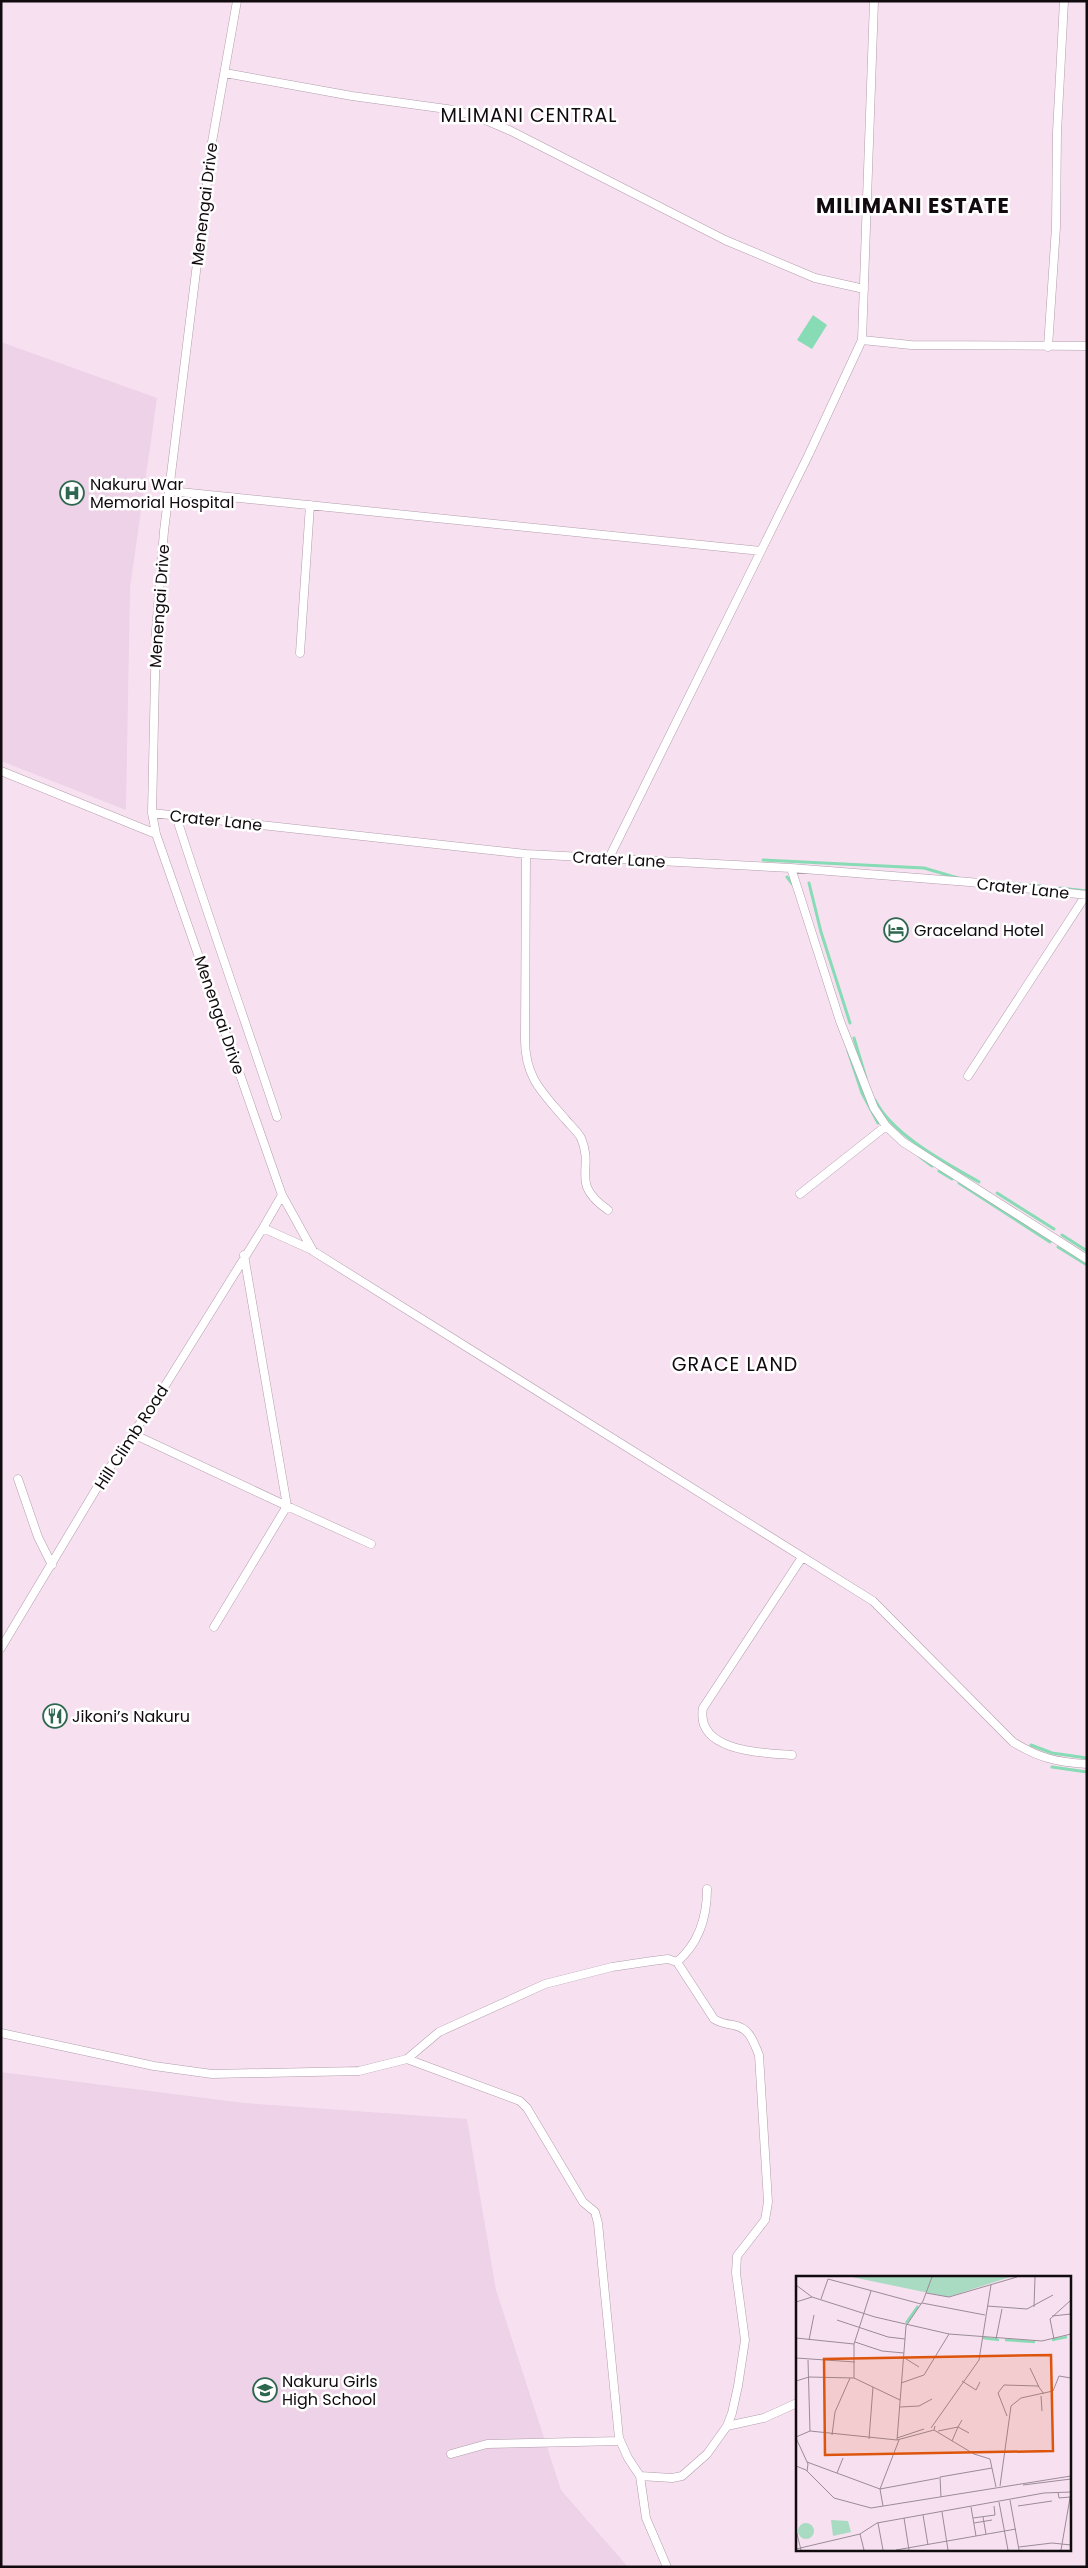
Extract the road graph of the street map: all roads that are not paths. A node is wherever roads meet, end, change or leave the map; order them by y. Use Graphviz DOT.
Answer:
graph roads {
  1 [pos="237,1"];
  2 [pos="874,1"];
  3 [pos="1064,1"];
  4 [pos="225,73"];
  5 [pos="864,289"];
  6 [pos="862,340"];
  7 [pos="1087,346"];
  8 [pos="1048,347"];
  9 [pos="170,491"];
  10 [pos="310,505"];
  11 [pos="761,551"];
  12 [pos="300,653"];
  13 [pos="1,771"];
  14 [pos="152,813"];
  15 [pos="176,816"];
  16 [pos="156,834"];
  17 [pos="526,854"];
  18 [pos="609,858"];
  19 [pos="791,868"];
  20 [pos="1086,895"];
  21 [pos="968,1076"];
  22 [pos="278,1118"];
  23 [pos="886,1126"];
  24 [pos="800,1194"];
  25 [pos="282,1195"];
  26 [pos="608,1210"];
  27 [pos="262,1228"];
  28 [pos="313,1251"];
  29 [pos="244,1255"];
  30 [pos="1087,1259"];
  31 [pos="133,1434"];
  32 [pos="18,1479"];
  33 [pos="287,1506"];
  34 [pos="371,1544"];
  35 [pos="801,1559"];
  36 [pos="52,1565"];
  37 [pos="214,1627"];
  38 [pos="1,1648"];
  39 [pos="792,1755"];
  40 [pos="1087,1764"];
  41 [pos="707,1889"];
  42 [pos="677,1962"];
  43 [pos="1,2033"];
  44 [pos="407,2059"];
  45 [pos="796,2403"];
  46 [pos="726,2426"];
  47 [pos="620,2441"];
  48 [pos="451,2454"];
  49 [pos="640,2476"];
  50 [pos="667,2567"];
  1 -- 4 [label="street, Menengai Drive"];
  2 -- 5 [label="street"];
  3 -- 8 [label="street"];
  4 -- 5 [label="street"];
  4 -- 9 [label="street, Menengai Drive"];
  5 -- 6 [label="street"];
  6 -- 8 [label="street"];
  6 -- 11 [label="street"];
  7 -- 8 [label="street"];
  9 -- 10 [label="street"];
  9 -- 14 [label="street, Menengai Drive"];
  10 -- 11 [label="street"];
  10 -- 12 [label="street"];
  11 -- 18 [label="street"];
  13 -- 16 [label="street"];
  14 -- 15 [label="street, Crater Lane"];
  14 -- 16 [label="street, Menengai Drive"];
  15 -- 17 [label="street, Crater Lane"];
  15 -- 22 [label="street"];
  16 -- 25 [label="street, Menengai Drive"];
  17 -- 18 [label="street, Crater Lane"];
  17 -- 26 [label="street"];
  18 -- 19 [label="street, Crater Lane"];
  19 -- 20 [label="street, Crater Lane"];
  19 -- 23 [label="street"];
  20 -- 21 [label="street"];
  23 -- 24 [label="street"];
  23 -- 30 [label="street"];
  25 -- 27 [label="street, Hill Climb Road"];
  25 -- 28 [label="street, Menengai Drive"];
  27 -- 28 [label="street"];
  27 -- 29 [label="street, Hill Climb Road"];
  28 -- 35 [label="street"];
  29 -- 31 [label="street, Hill Climb Road"];
  29 -- 33 [label="street"];
  31 -- 33 [label="street"];
  31 -- 36 [label="street, Hill Climb Road"];
  32 -- 36 [label="street"];
  33 -- 34 [label="street"];
  33 -- 37 [label="street"];
  35 -- 39 [label="street"];
  35 -- 40 [label="street"];
  36 -- 38 [label="street, Hill Climb Road"];
  41 -- 42 [label="street"];
  42 -- 44 [label="street"];
  42 -- 46 [label="street"];
  43 -- 44 [label="street"];
  44 -- 47 [label="street"];
  45 -- 46 [label="street"];
  46 -- 49 [label="street"];
  47 -- 48 [label="street"];
  47 -- 49 [label="street"];
  49 -- 50 [label="street"];
}
